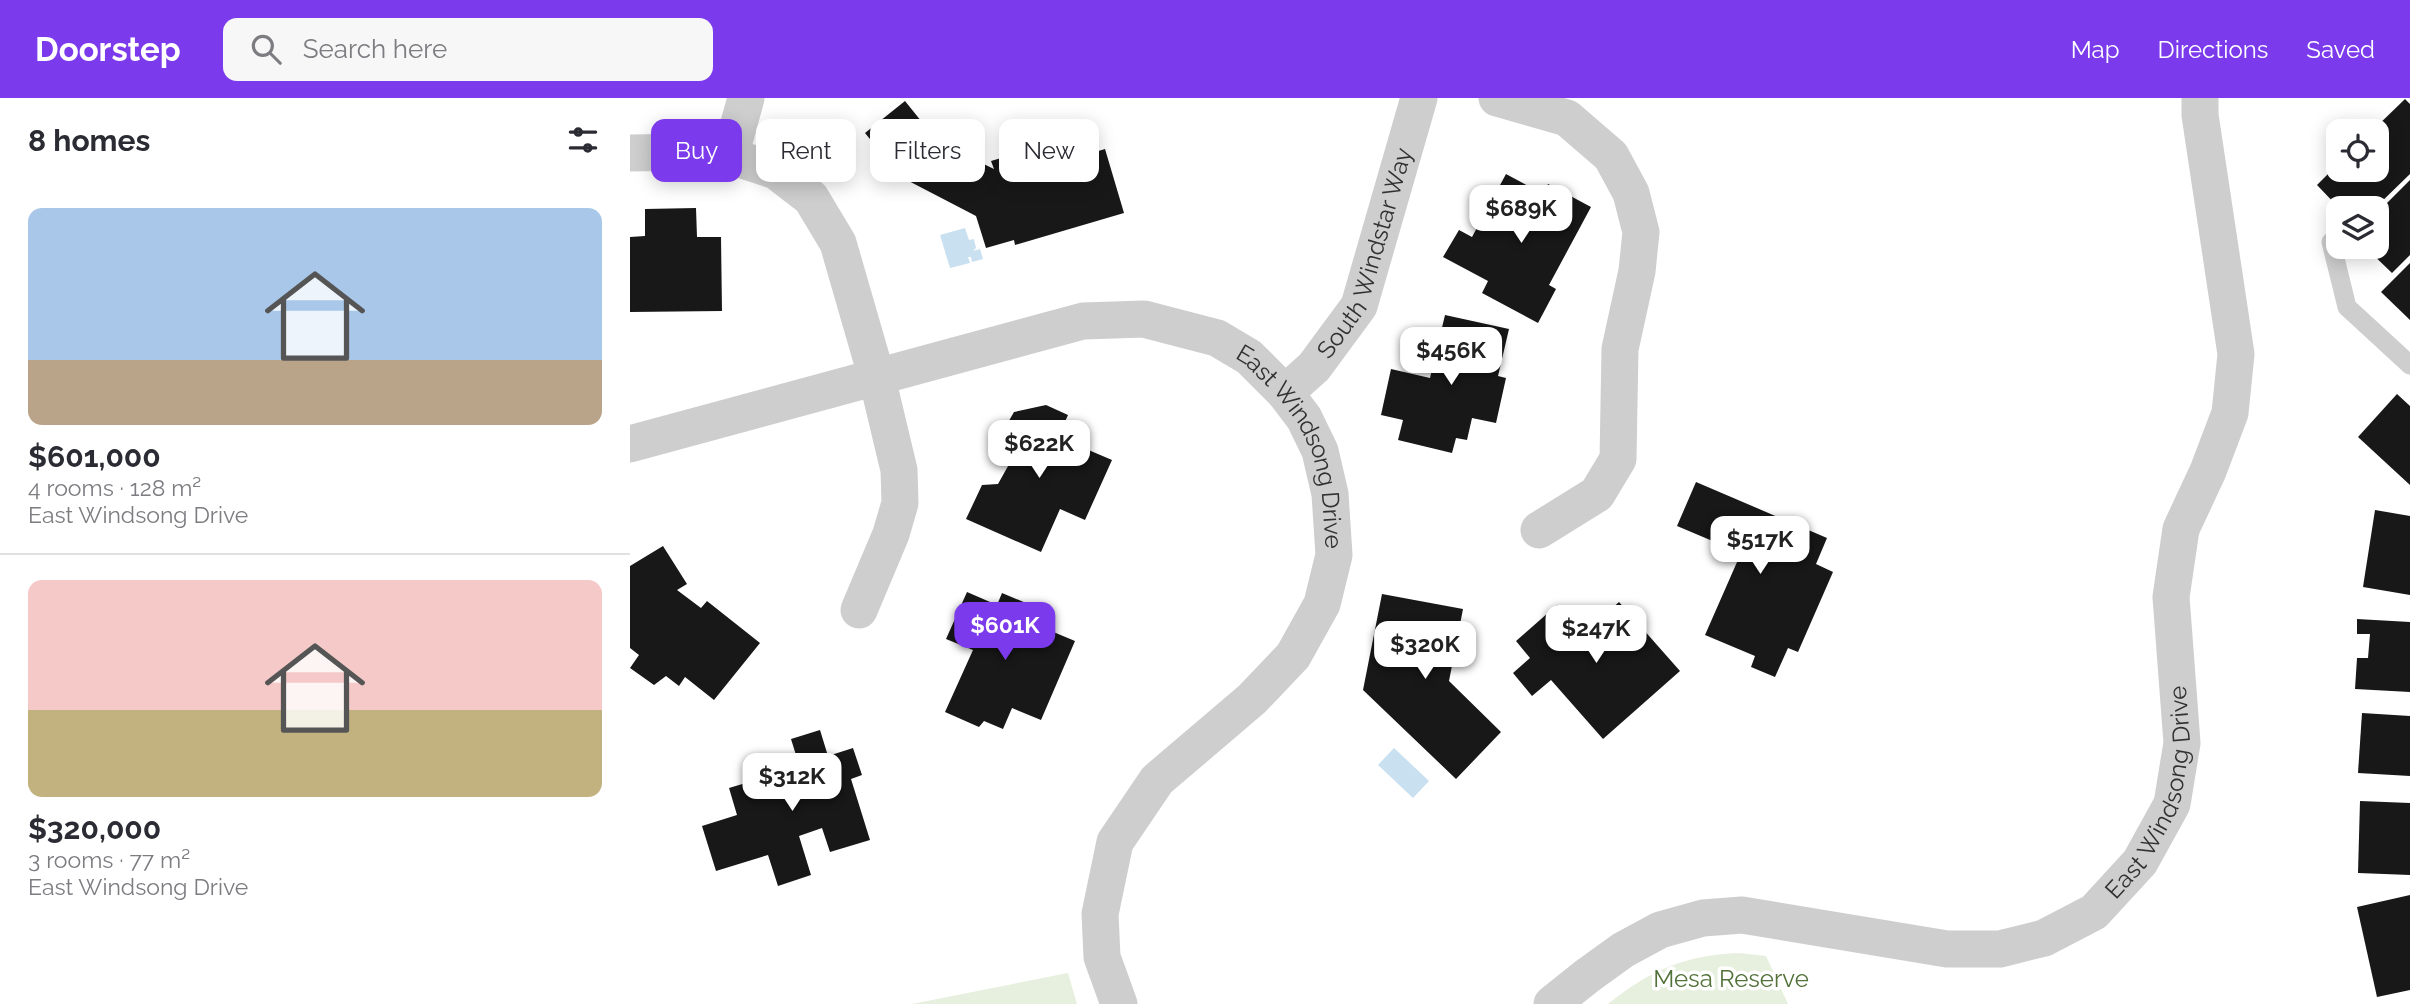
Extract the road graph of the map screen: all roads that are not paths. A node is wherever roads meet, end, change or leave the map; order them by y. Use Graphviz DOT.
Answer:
graph roads {
  1 [pos="746,98"];
  2 [pos="1419,98"];
  3 [pos="1497,98"];
  4 [pos="2200,98"];
  5 [pos="740,119"];
  6 [pos="630,153"];
  7 [pos="651,153"];
  8 [pos="742,160"];
  9 [pos="2335,259"];
  10 [pos="2410,365"];
  11 [pos="877,378"];
  12 [pos="1285,393"];
  13 [pos="630,444"];
  14 [pos="1539,530"];
  15 [pos="859,610"];
  16 [pos="1119,1004"];
  17 [pos="1552,1004"];
  1 -- 5 [label="street"];
  2 -- 12 [label="street, South Windstar Way"];
  3 -- 14 [label="street"];
  4 -- 17 [label="street, East Windsong Drive"];
  6 -- 7 [label="street"];
  8 -- 11 [label="street"];
  9 -- 10 [label="lane"];
  11 -- 12 [label="street, East Windsong Drive"];
  11 -- 13 [label="street, East Windsong Drive"];
  11 -- 15 [label="street"];
  12 -- 16 [label="street, East Windsong Drive"];
}
